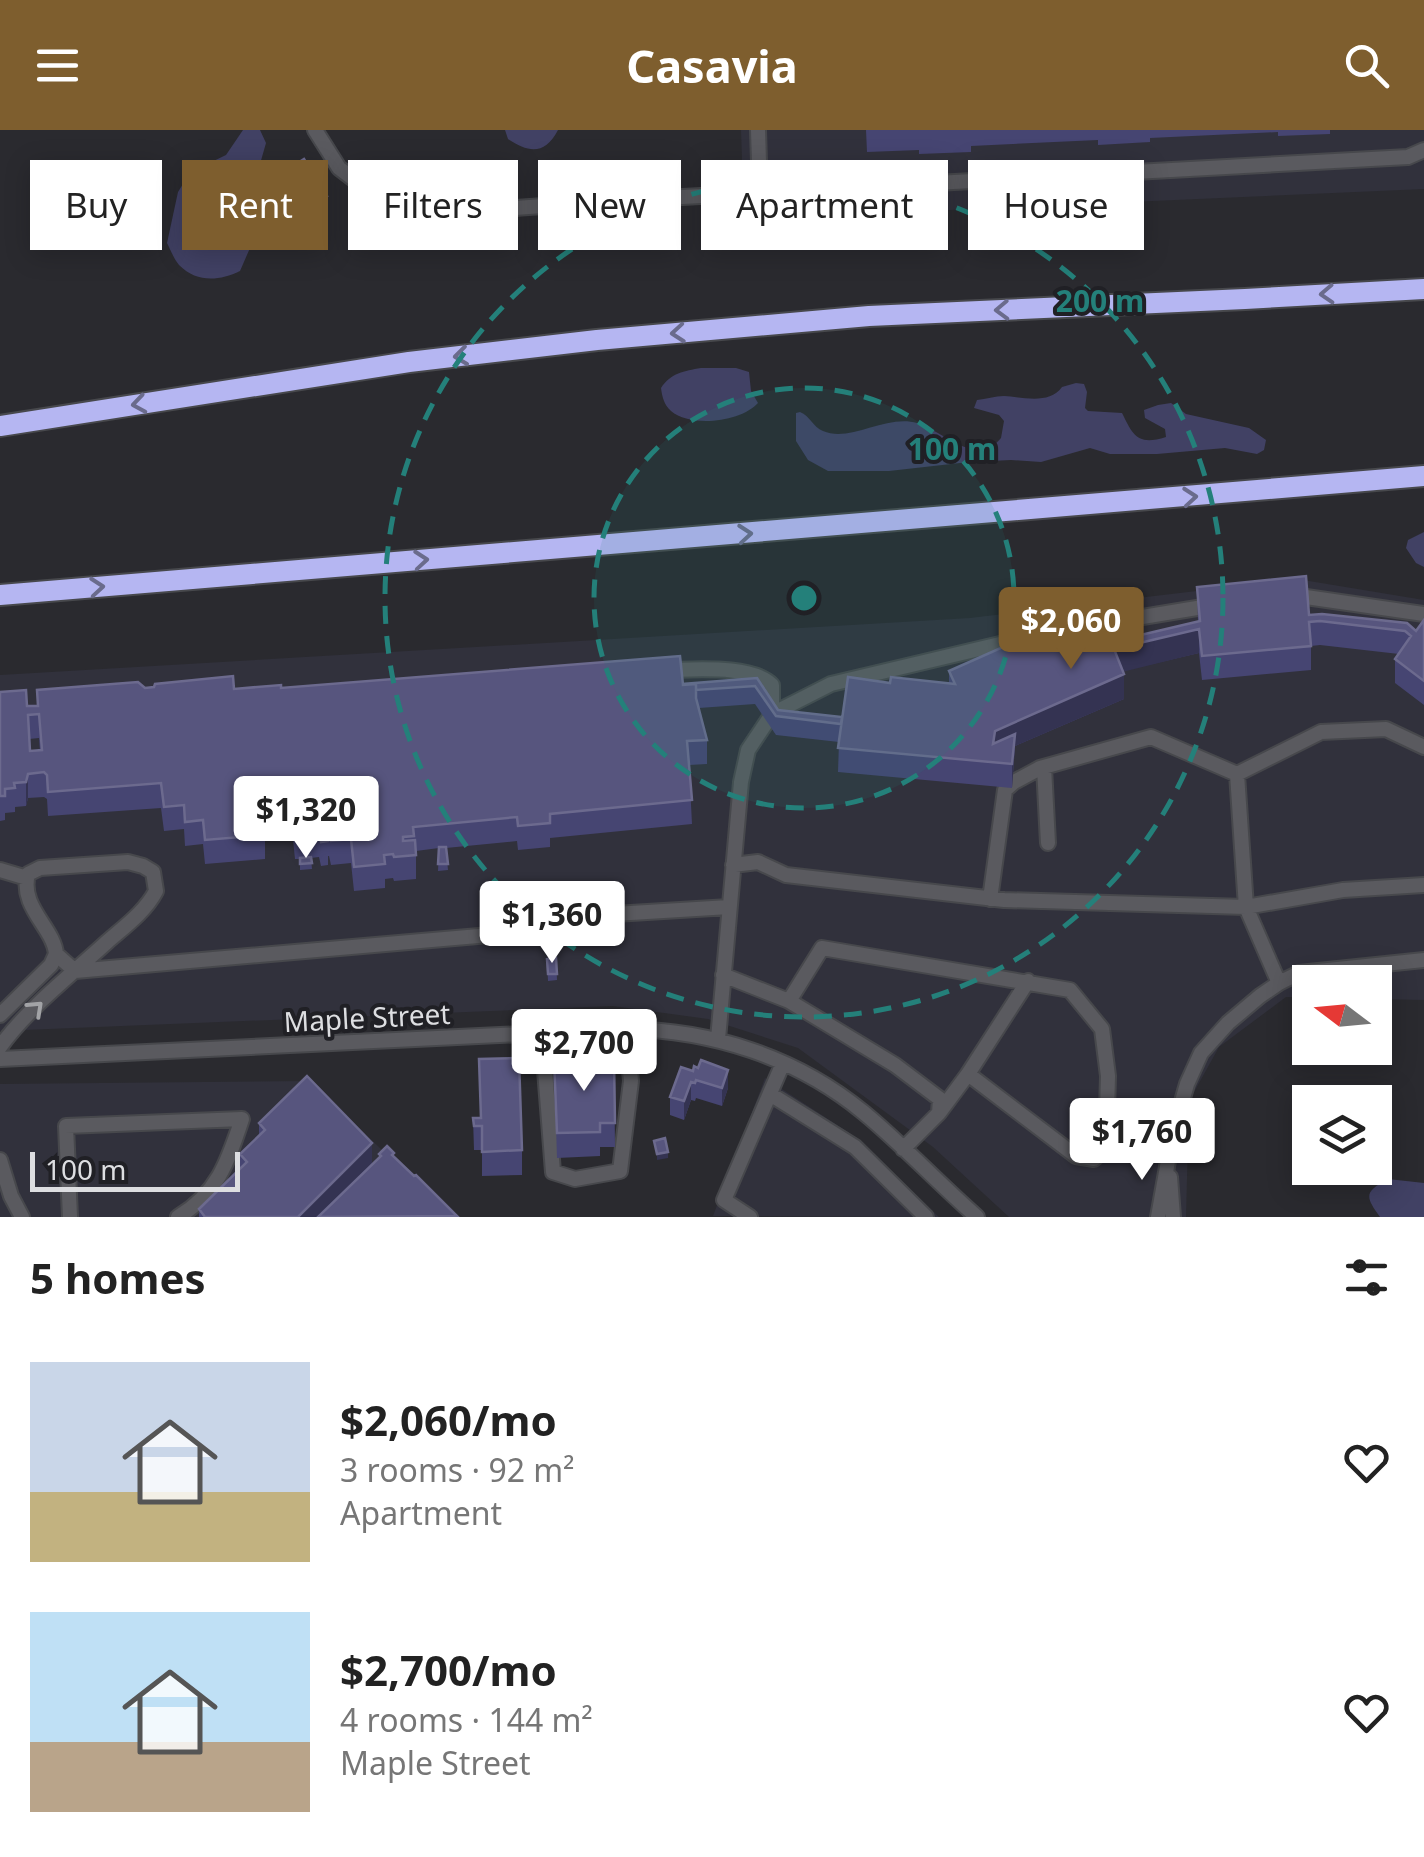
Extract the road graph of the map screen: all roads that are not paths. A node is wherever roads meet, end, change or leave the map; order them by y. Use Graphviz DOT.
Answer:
graph roads {
  1 [pos="315,130"];
  2 [pos="758,130"];
  3 [pos="1424,150"];
  4 [pos="759,160"];
  5 [pos="948,183"];
  6 [pos="701,197"];
  7 [pos="1424,288"];
  8 [pos="0,426"];
  9 [pos="1424,476"];
  10 [pos="0,595"];
  11 [pos="1267,600"];
  12 [pos="1228,604"];
  13 [pos="1424,614"];
  14 [pos="1072,629"];
  15 [pos="1052,632"];
  16 [pos="646,671"];
  17 [pos="772,714"];
  18 [pos="1424,747"];
  19 [pos="1044,767"];
  20 [pos="1236,774"];
  21 [pos="1048,843"];
  22 [pos="733,866"];
  23 [pos="0,870"];
  24 [pos="27,878"];
  25 [pos="1424,885"];
  26 [pos="990,899"];
  27 [pos="730,907"];
  28 [pos="1246,907"];
  29 [pos="56,954"];
  30 [pos="1424,960"];
  31 [pos="74,971"];
  32 [pos="723,976"];
  33 [pos="1028,981"];
  34 [pos="1279,982"];
  35 [pos="789,1000"];
  36 [pos="0,1014"];
  37 [pos="626,1030"];
  38 [pos="548,1034"];
  39 [pos="718,1039"];
  40 [pos="0,1047"];
  41 [pos="0,1059"];
  42 [pos="783,1063"];
  43 [pos="968,1074"];
  44 [pos="770,1094"];
  45 [pos="939,1113"];
  46 [pos="904,1150"];
  47 [pos="1168,1156"];
  48 [pos="0,1160"];
  49 [pos="22,1217"];
  50 [pos="70,1217"];
  51 [pos="178,1217"];
  52 [pos="750,1217"];
  53 [pos="926,1217"];
  54 [pos="976,1217"];
  55 [pos="1158,1217"];
  56 [pos="1173,1217"];
  1 -- 6 [label="street"];
  2 -- 4 [label="street"];
  3 -- 5 [label="street"];
  7 -- 8 [label="highway, one-way"];
  10 -- 9 [label="highway, one-way"];
  11 -- 13 [label="street"];
  12 -- 14 [label="street"];
  15 -- 17 [label="street"];
  16 -- 17 [label="street"];
  17 -- 22 [label="street"];
  18 -- 20 [label="street"];
  19 -- 20 [label="street"];
  19 -- 21 [label="street"];
  19 -- 26 [label="street"];
  20 -- 28 [label="street"];
  22 -- 26 [label="street"];
  22 -- 27 [label="street"];
  23 -- 24 [label="street"];
  24 -- 29 [label="street"];
  24 -- 31 [label="street"];
  25 -- 28 [label="street"];
  26 -- 28 [label="street"];
  27 -- 31 [label="street"];
  27 -- 32 [label="street"];
  28 -- 34 [label="street"];
  29 -- 31 [label="street"];
  29 -- 36 [label="street"];
  30 -- 34 [label="street"];
  40 -- 31 [label="street, one-way"];
  32 -- 35 [label="street"];
  32 -- 39 [label="street"];
  33 -- 35 [label="street"];
  33 -- 43 [label="street"];
  33 -- 43 [label="street"];
  34 -- 47 [label="street"];
  35 -- 45 [label="street"];
  37 -- 38 [label="street, Maple Street"];
  37 -- 38 [label="street"];
  37 -- 39 [label="street, Maple Street"];
  38 -- 41 [label="street, Maple Street"];
  39 -- 42 [label="street, Maple Street"];
  42 -- 44 [label="street"];
  42 -- 46 [label="street, Maple Street"];
  43 -- 45 [label="street"];
  44 -- 52 [label="street"];
  44 -- 53 [label="street"];
  45 -- 46 [label="street"];
  46 -- 54 [label="street, Maple Street"];
  47 -- 55 [label="street"];
  47 -- 56 [label="street"];
  48 -- 49 [label="street"];
  50 -- 51 [label="street"];
}
